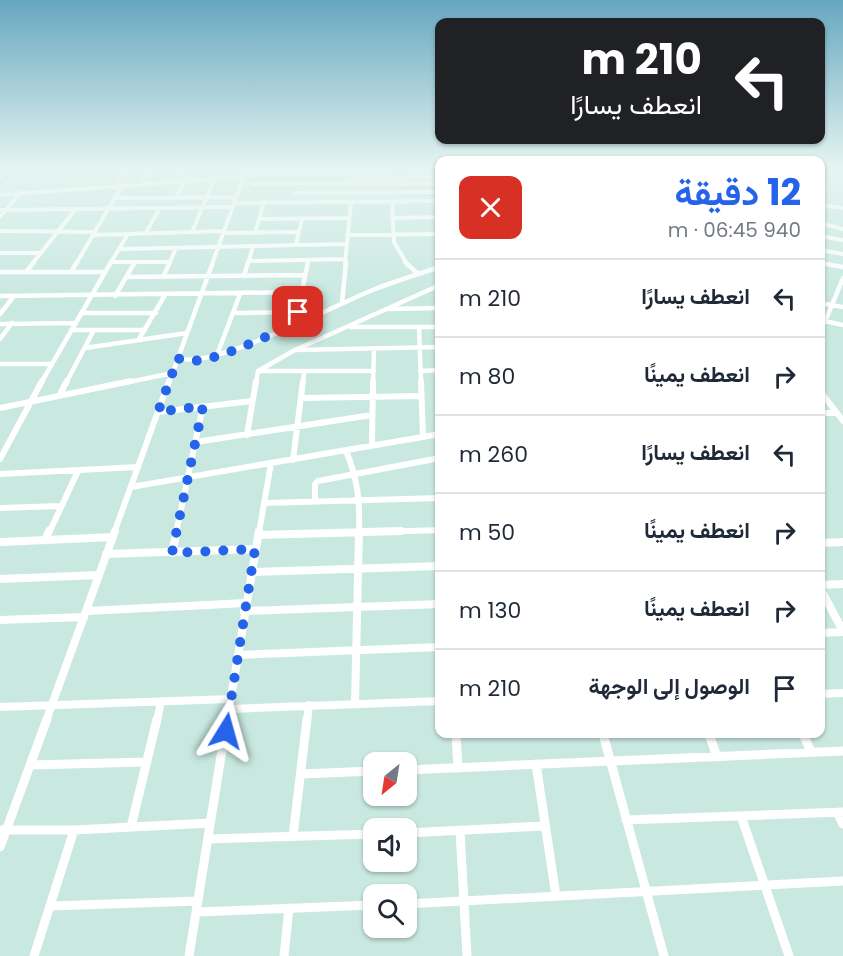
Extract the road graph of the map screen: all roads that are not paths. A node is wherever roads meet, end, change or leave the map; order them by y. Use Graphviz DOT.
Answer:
graph roads {
  1 [pos="73,213"];
  2 [pos="108,213"];
  3 [pos="157,213"];
  4 [pos="200,213"];
  5 [pos="231,213"];
  6 [pos="262,213"];
  7 [pos="349,213"];
  8 [pos="392,213"];
  9 [pos="435,217"];
  10 [pos="348,218"];
  11 [pos="392,218"];
  12 [pos="260,219"];
  13 [pos="302,219"];
  14 [pos="825,224"];
  15 [pos="843,229"];
  16 [pos="0,231"];
  17 [pos="59,231"];
  18 [pos="192,232"];
  19 [pos="224,232"];
  20 [pos="299,232"];
  21 [pos="255,233"];
  22 [pos="95,234"];
  23 [pos="128,234"];
  24 [pos="145,234"];
  25 [pos="435,234"];
  26 [pos="347,235"];
  27 [pos="392,235"];
  28 [pos="825,237"];
  29 [pos="843,240"];
  30 [pos="346,244"];
  31 [pos="296,245"];
  32 [pos="219,246"];
  33 [pos="253,246"];
  34 [pos="176,248"];
  35 [pos="120,249"];
  36 [pos="825,251"];
  37 [pos="0,253"];
  38 [pos="41,253"];
  39 [pos="843,254"];
  40 [pos="345,259"];
  41 [pos="308,260"];
  42 [pos="170,261"];
  43 [pos="249,261"];
  44 [pos="111,262"];
  45 [pos="135,262"];
  46 [pos="825,264"];
  47 [pos="843,267"];
  48 [pos="435,269"];
  49 [pos="0,272"];
  50 [pos="26,272"];
  51 [pos="71,272"];
  52 [pos="105,272"];
  53 [pos="418,274"];
  54 [pos="305,275"];
  55 [pos="244,276"];
  56 [pos="126,277"];
  57 [pos="163,277"];
  58 [pos="208,277"];
  59 [pos="843,278"];
  60 [pos="435,287"];
  61 [pos="303,292"];
  62 [pos="240,294"];
  63 [pos="165,295"];
  64 [pos="201,295"];
  65 [pos="0,296"];
  66 [pos="14,296"];
  67 [pos="91,296"];
  68 [pos="116,296"];
  69 [pos="342,303"];
  70 [pos="825,304"];
  71 [pos="832,305"];
  72 [pos="843,307"];
  73 [pos="435,308"];
  74 [pos="385,310"];
  75 [pos="298,312"];
  76 [pos="81,313"];
  77 [pos="156,313"];
  78 [pos="233,313"];
  79 [pos="0,314"];
  80 [pos="825,317"];
  81 [pos="825,321"];
  82 [pos="12,323"];
  83 [pos="75,323"];
  84 [pos="0,324"];
  85 [pos="295,324"];
  86 [pos="843,325"];
  87 [pos="347,327"];
  88 [pos="419,327"];
  89 [pos="435,327"];
  90 [pos="71,330"];
  91 [pos="94,330"];
  92 [pos="145,330"];
  93 [pos="187,333"];
  94 [pos="0,339"];
  95 [pos="139,339"];
  96 [pos="419,347"];
  97 [pos="435,347"];
  98 [pos="85,348"];
  99 [pos="374,349"];
  100 [pos="295,350"];
  101 [pos="217,356"];
  102 [pos="178,358"];
  103 [pos="51,363"];
  104 [pos="0,364"];
  105 [pos="435,370"];
  106 [pos="258,371"];
  107 [pos="374,371"];
  108 [pos="420,371"];
  109 [pos="173,373"];
  110 [pos="304,373"];
  111 [pos="60,394"];
  112 [pos="372,395"];
  113 [pos="421,396"];
  114 [pos="825,397"];
  115 [pos="301,398"];
  116 [pos="32,401"];
  117 [pos="252,401"];
  118 [pos="203,406"];
  119 [pos="0,408"];
  120 [pos="158,412"];
  121 [pos="825,413"];
  122 [pos="837,413"];
  123 [pos="372,416"];
  124 [pos="843,422"];
  125 [pos="297,429"];
  126 [pos="435,434"];
  127 [pos="247,435"];
  128 [pos="423,436"];
  129 [pos="196,442"];
  130 [pos="372,446"];
  131 [pos="346,451"];
  132 [pos="0,459"];
  133 [pos="435,459"];
  134 [pos="294,460"];
  135 [pos="272,464"];
  136 [pos="138,467"];
  137 [pos="78,471"];
  138 [pos="0,474"];
  139 [pos="356,475"];
  140 [pos="188,478"];
  141 [pos="131,487"];
  142 [pos="435,498"];
  143 [pos="315,501"];
  144 [pos="360,501"];
  145 [pos="264,502"];
  146 [pos="61,506"];
  147 [pos="0,508"];
  148 [pos="435,530"];
  149 [pos="358,533"];
  150 [pos="258,535"];
  151 [pos="113,537"];
  152 [pos="45,540"];
  153 [pos="843,542"];
  154 [pos="1,543"];
  155 [pos="825,543"];
  156 [pos="255,549"];
  157 [pos="172,553"];
  158 [pos="106,555"];
  159 [pos="435,566"];
  160 [pos="356,569"];
  161 [pos="252,572"];
  162 [pos="99,575"];
  163 [pos="0,579"];
  164 [pos="843,584"];
  165 [pos="825,586"];
  166 [pos="825,597"];
  167 [pos="435,604"];
  168 [pos="245,607"];
  169 [pos="356,607"];
  170 [pos="85,614"];
  171 [pos="0,620"];
  172 [pos="843,632"];
  173 [pos="825,633"];
  174 [pos="435,647"];
  175 [pos="356,650"];
  176 [pos="238,655"];
  177 [pos="825,693"];
  178 [pos="843,693"];
  179 [pos="230,699"];
  180 [pos="435,701"];
  181 [pos="161,702"];
  182 [pos="52,704"];
  183 [pos="355,704"];
  184 [pos="309,705"];
  185 [pos="0,707"];
  186 [pos="230,709"];
  187 [pos="456,738"];
  188 [pos="604,738"];
  189 [pos="710,738"];
  190 [pos="805,738"];
  191 [pos="843,751"];
  192 [pos="811,752"];
  193 [pos="717,757"];
  194 [pos="147,762"];
  195 [pos="611,762"];
  196 [pos="536,764"];
  197 [pos="30,765"];
  198 [pos="458,768"];
  199 [pos="417,770"];
  200 [pos="363,771"];
  201 [pos="301,774"];
  202 [pos="840,812"];
  203 [pos="741,816"];
  204 [pos="626,820"];
  205 [pos="210,823"];
  206 [pos="843,824"];
  207 [pos="545,826"];
  208 [pos="131,827"];
  209 [pos="3,830"];
  210 [pos="74,830"];
  211 [pos="460,831"];
  212 [pos="417,833"];
  213 [pos="363,834"];
  214 [pos="293,836"];
  215 [pos="208,839"];
  216 [pos="0,846"];
  217 [pos="843,881"];
  218 [pos="765,885"];
  219 [pos="645,891"];
  220 [pos="556,896"];
  221 [pos="198,901"];
  222 [pos="465,902"];
  223 [pos="417,904"];
  224 [pos="363,905"];
  225 [pos="51,906"];
  226 [pos="289,908"];
  227 [pos="196,912"];
  228 [pos="34,956"];
  229 [pos="189,956"];
  230 [pos="284,956"];
  231 [pos="467,956"];
  232 [pos="663,956"];
  233 [pos="789,956"];
  1 -- 17 [label="street"];
  2 -- 22 [label="street"];
  3 -- 24 [label="street"];
  4 -- 18 [label="street"];
  5 -- 19 [label="street"];
  6 -- 12 [label="street"];
  7 -- 10 [label="street"];
  8 -- 11 [label="street"];
  9 -- 11 [label="street"];
  10 -- 13 [label="street"];
  10 -- 26 [label="street"];
  11 -- 27 [label="street"];
  12 -- 13 [label="street"];
  12 -- 21 [label="street"];
  13 -- 20 [label="street"];
  14 -- 15 [label="street"];
  16 -- 17 [label="street"];
  17 -- 22 [label="street"];
  17 -- 38 [label="street"];
  18 -- 19 [label="street"];
  18 -- 24 [label="street"];
  19 -- 21 [label="street"];
  19 -- 32 [label="street"];
  20 -- 21 [label="street"];
  20 -- 31 [label="street"];
  22 -- 23 [label="street"];
  22 -- 51 [label="street"];
  23 -- 24 [label="street"];
  23 -- 35 [label="street"];
  25 -- 27 [label="street"];
  26 -- 27 [label="street"];
  26 -- 30 [label="street"];
  27 -- 53 [label="street"];
  28 -- 29 [label="street"];
  30 -- 31 [label="street"];
  30 -- 40 [label="street"];
  31 -- 33 [label="street"];
  32 -- 33 [label="street"];
  32 -- 34 [label="street"];
  32 -- 58 [label="street"];
  33 -- 43 [label="street"];
  34 -- 35 [label="street"];
  34 -- 42 [label="street"];
  35 -- 44 [label="street"];
  36 -- 39 [label="street"];
  37 -- 38 [label="street"];
  38 -- 50 [label="street"];
  40 -- 41 [label="street"];
  40 -- 69 [label="street"];
  41 -- 43 [label="street"];
  41 -- 54 [label="street"];
  42 -- 45 [label="street"];
  42 -- 57 [label="street"];
  43 -- 55 [label="street"];
  44 -- 45 [label="street"];
  44 -- 52 [label="street"];
  45 -- 56 [label="street"];
  46 -- 47 [label="street"];
  48 -- 53 [label="street"];
  49 -- 50 [label="street"];
  50 -- 51 [label="street"];
  51 -- 52 [label="street"];
  52 -- 67 [label="street"];
  53 -- 69 [label="street"];
  54 -- 55 [label="street"];
  54 -- 61 [label="street"];
  55 -- 58 [label="street"];
  56 -- 57 [label="street"];
  56 -- 68 [label="street"];
  57 -- 58 [label="street"];
  58 -- 64 [label="street"];
  59 -- 71 [label="street"];
  60 -- 74 [label="street"];
  61 -- 62 [label="street"];
  61 -- 75 [label="street"];
  62 -- 64 [label="street"];
  62 -- 78 [label="street"];
  63 -- 64 [label="street"];
  63 -- 68 [label="street"];
  63 -- 77 [label="street"];
  64 -- 93 [label="street"];
  65 -- 66 [label="street"];
  66 -- 67 [label="street"];
  66 -- 79 [label="street"];
  67 -- 68 [label="street"];
  67 -- 76 [label="street"];
  69 -- 85 [label="street"];
  70 -- 71 [label="street"];
  71 -- 72 [label="street"];
  71 -- 80 [label="street"];
  73 -- 74 [label="street"];
  74 -- 87 [label="street"];
  75 -- 78 [label="street"];
  75 -- 85 [label="street"];
  76 -- 77 [label="street"];
  76 -- 83 [label="street"];
  77 -- 92 [label="street"];
  78 -- 101 [label="street"];
  81 -- 86 [label="street"];
  82 -- 83 [label="street"];
  82 -- 84 [label="street"];
  82 -- 94 [label="street"];
  83 -- 90 [label="street"];
  85 -- 101 [label="street"];
  87 -- 88 [label="street"];
  87 -- 100 [label="street"];
  88 -- 89 [label="street"];
  88 -- 96 [label="street"];
  90 -- 91 [label="street"];
  90 -- 103 [label="street"];
  91 -- 92 [label="street"];
  91 -- 98 [label="street"];
  92 -- 95 [label="street"];
  93 -- 95 [label="street"];
  93 -- 102 [label="street"];
  95 -- 98 [label="street"];
  96 -- 97 [label="street"];
  96 -- 99 [label="street"];
  96 -- 108 [label="street"];
  98 -- 111 [label="street"];
  99 -- 100 [label="street"];
  99 -- 107 [label="street"];
  100 -- 106 [label="street"];
  101 -- 102 [label="street"];
  102 -- 109 [label="street"];
  103 -- 104 [label="street"];
  103 -- 116 [label="street"];
  105 -- 108 [label="street"];
  106 -- 110 [label="street"];
  106 -- 117 [label="street"];
  107 -- 110 [label="street"];
  107 -- 112 [label="street"];
  108 -- 113 [label="street"];
  109 -- 111 [label="street"];
  109 -- 120 [label="street"];
  110 -- 115 [label="street"];
  111 -- 116 [label="street"];
  112 -- 113 [label="street"];
  112 -- 115 [label="street"];
  112 -- 123 [label="street"];
  113 -- 128 [label="street"];
  114 -- 122 [label="street"];
  115 -- 125 [label="street"];
  116 -- 119 [label="street"];
  116 -- 132 [label="street"];
  117 -- 118 [label="street"];
  117 -- 127 [label="street"];
  118 -- 120 [label="street"];
  118 -- 129 [label="street"];
  120 -- 136 [label="street"];
  121 -- 122 [label="street"];
  122 -- 124 [label="street"];
  123 -- 125 [label="street"];
  123 -- 130 [label="street"];
  125 -- 127 [label="street"];
  125 -- 134 [label="street"];
  126 -- 128 [label="street"];
  127 -- 129 [label="street"];
  128 -- 130 [label="street"];
  129 -- 140 [label="street"];
  130 -- 131 [label="street"];
  131 -- 134 [label="street"];
  131 -- 139 [label="street"];
  133 -- 139 [label="street"];
  134 -- 135 [label="street"];
  135 -- 140 [label="street"];
  135 -- 145 [label="street"];
  136 -- 137 [label="street"];
  136 -- 141 [label="street"];
  137 -- 138 [label="street"];
  137 -- 146 [label="street"];
  139 -- 143 [label="street"];
  139 -- 144 [label="street"];
  140 -- 141 [label="street"];
  140 -- 157 [label="street"];
  141 -- 151 [label="street"];
  142 -- 144 [label="street"];
  143 -- 144 [label="street"];
  143 -- 145 [label="street"];
  144 -- 149 [label="street"];
  145 -- 150 [label="street"];
  146 -- 147 [label="street"];
  146 -- 152 [label="street"];
  148 -- 149 [label="street"];
  149 -- 150 [label="street"];
  149 -- 160 [label="street"];
  150 -- 156 [label="street"];
  151 -- 152 [label="street"];
  151 -- 158 [label="street"];
  152 -- 154 [label="street"];
  153 -- 155 [label="street"];
  156 -- 157 [label="street"];
  156 -- 161 [label="street"];
  157 -- 158 [label="street"];
  158 -- 162 [label="street"];
  159 -- 160 [label="street"];
  160 -- 161 [label="street"];
  160 -- 169 [label="street"];
  161 -- 168 [label="street"];
  162 -- 163 [label="street"];
  162 -- 170 [label="street"];
  164 -- 165 [label="street"];
  166 -- 172 [label="street"];
  167 -- 169 [label="street"];
  168 -- 169 [label="street"];
  168 -- 170 [label="street"];
  168 -- 176 [label="street"];
  169 -- 175 [label="street"];
  170 -- 171 [label="street"];
  170 -- 182 [label="street"];
  172 -- 173 [label="street"];
  174 -- 175 [label="street"];
  175 -- 176 [label="street"];
  175 -- 183 [label="street"];
  176 -- 179 [label="street"];
  177 -- 178 [label="street"];
  179 -- 181 [label="street"];
  179 -- 186 [label="street"];
  180 -- 183 [label="street"];
  181 -- 182 [label="street"];
  181 -- 194 [label="street"];
  182 -- 185 [label="street"];
  182 -- 197 [label="street"];
  183 -- 184 [label="street"];
  184 -- 186 [label="street"];
  184 -- 201 [label="street"];
  186 -- 205 [label="street"];
  187 -- 198 [label="street"];
  188 -- 195 [label="street"];
  189 -- 193 [label="street"];
  190 -- 192 [label="street"];
  191 -- 192 [label="street"];
  192 -- 193 [label="street"];
  193 -- 195 [label="street"];
  194 -- 197 [label="street"];
  194 -- 208 [label="street"];
  195 -- 196 [label="street"];
  195 -- 204 [label="street"];
  196 -- 198 [label="street"];
  196 -- 207 [label="street"];
  197 -- 209 [label="street"];
  198 -- 199 [label="street"];
  200 -- 201 [label="street"];
  201 -- 214 [label="street"];
  202 -- 203 [label="street"];
  202 -- 206 [label="street"];
  203 -- 204 [label="street"];
  203 -- 218 [label="street"];
  204 -- 219 [label="street"];
  205 -- 208 [label="street"];
  205 -- 215 [label="street"];
  207 -- 211 [label="street"];
  207 -- 220 [label="street"];
  208 -- 210 [label="street"];
  209 -- 210 [label="street"];
  209 -- 216 [label="street"];
  210 -- 225 [label="street"];
  211 -- 212 [label="street"];
  211 -- 222 [label="street"];
  213 -- 214 [label="street"];
  214 -- 215 [label="street"];
  215 -- 221 [label="street"];
  217 -- 218 [label="street"];
  218 -- 219 [label="street"];
  218 -- 233 [label="street"];
  219 -- 220 [label="street"];
  219 -- 232 [label="street"];
  220 -- 222 [label="street"];
  221 -- 225 [label="street"];
  221 -- 227 [label="street"];
  222 -- 223 [label="street"];
  222 -- 231 [label="street"];
  224 -- 226 [label="street"];
  225 -- 228 [label="street"];
  226 -- 227 [label="street"];
  226 -- 230 [label="street"];
  227 -- 229 [label="street"];
}
